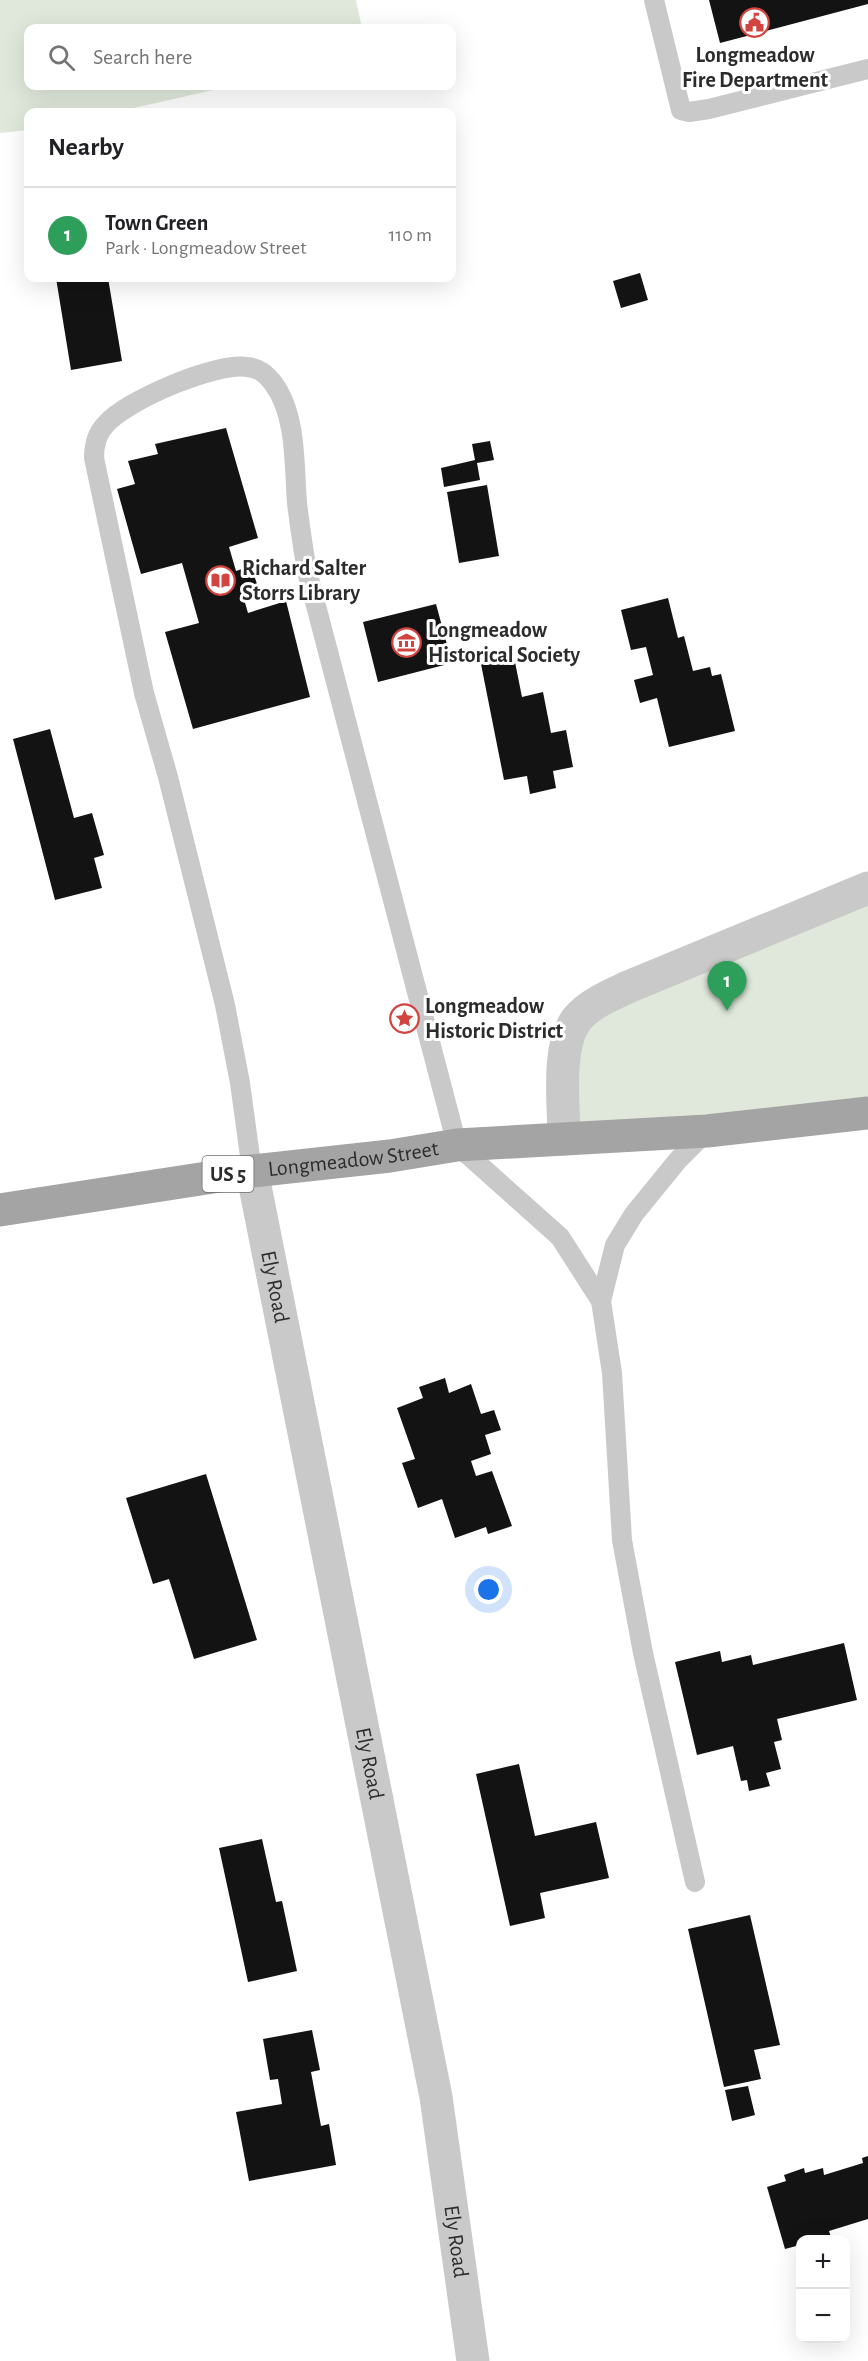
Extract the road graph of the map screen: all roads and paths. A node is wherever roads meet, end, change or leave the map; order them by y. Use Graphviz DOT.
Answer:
graph roads {
  1 [pos="654,0"];
  2 [pos="868,69"];
  3 [pos="868,888"];
  4 [pos="868,1113"];
  5 [pos="707,1131"];
  6 [pos="564,1139"];
  7 [pos="457,1145"];
  8 [pos="252,1170"];
  9 [pos="0,1210"];
  10 [pos="601,1302"];
  11 [pos="695,1882"];
  12 [pos="473,2361"];
  1 -- 2 [label="lane"];
  3 -- 6 [label="street"];
  4 -- 5 [label="main road, Longmeadow Street / US 5"];
  5 -- 6 [label="main road, Longmeadow Street / US 5"];
  5 -- 10 [label="lane"];
  6 -- 7 [label="main road, Longmeadow Street / US 5"];
  7 -- 8 [label="main road, Longmeadow Street / US 5"];
  7 -- 8 [label="lane"];
  7 -- 10 [label="lane"];
  8 -- 9 [label="main road, Longmeadow Street / US 5"];
  8 -- 12 [label="street, Ely Road"];
  10 -- 11 [label="lane"];
}
